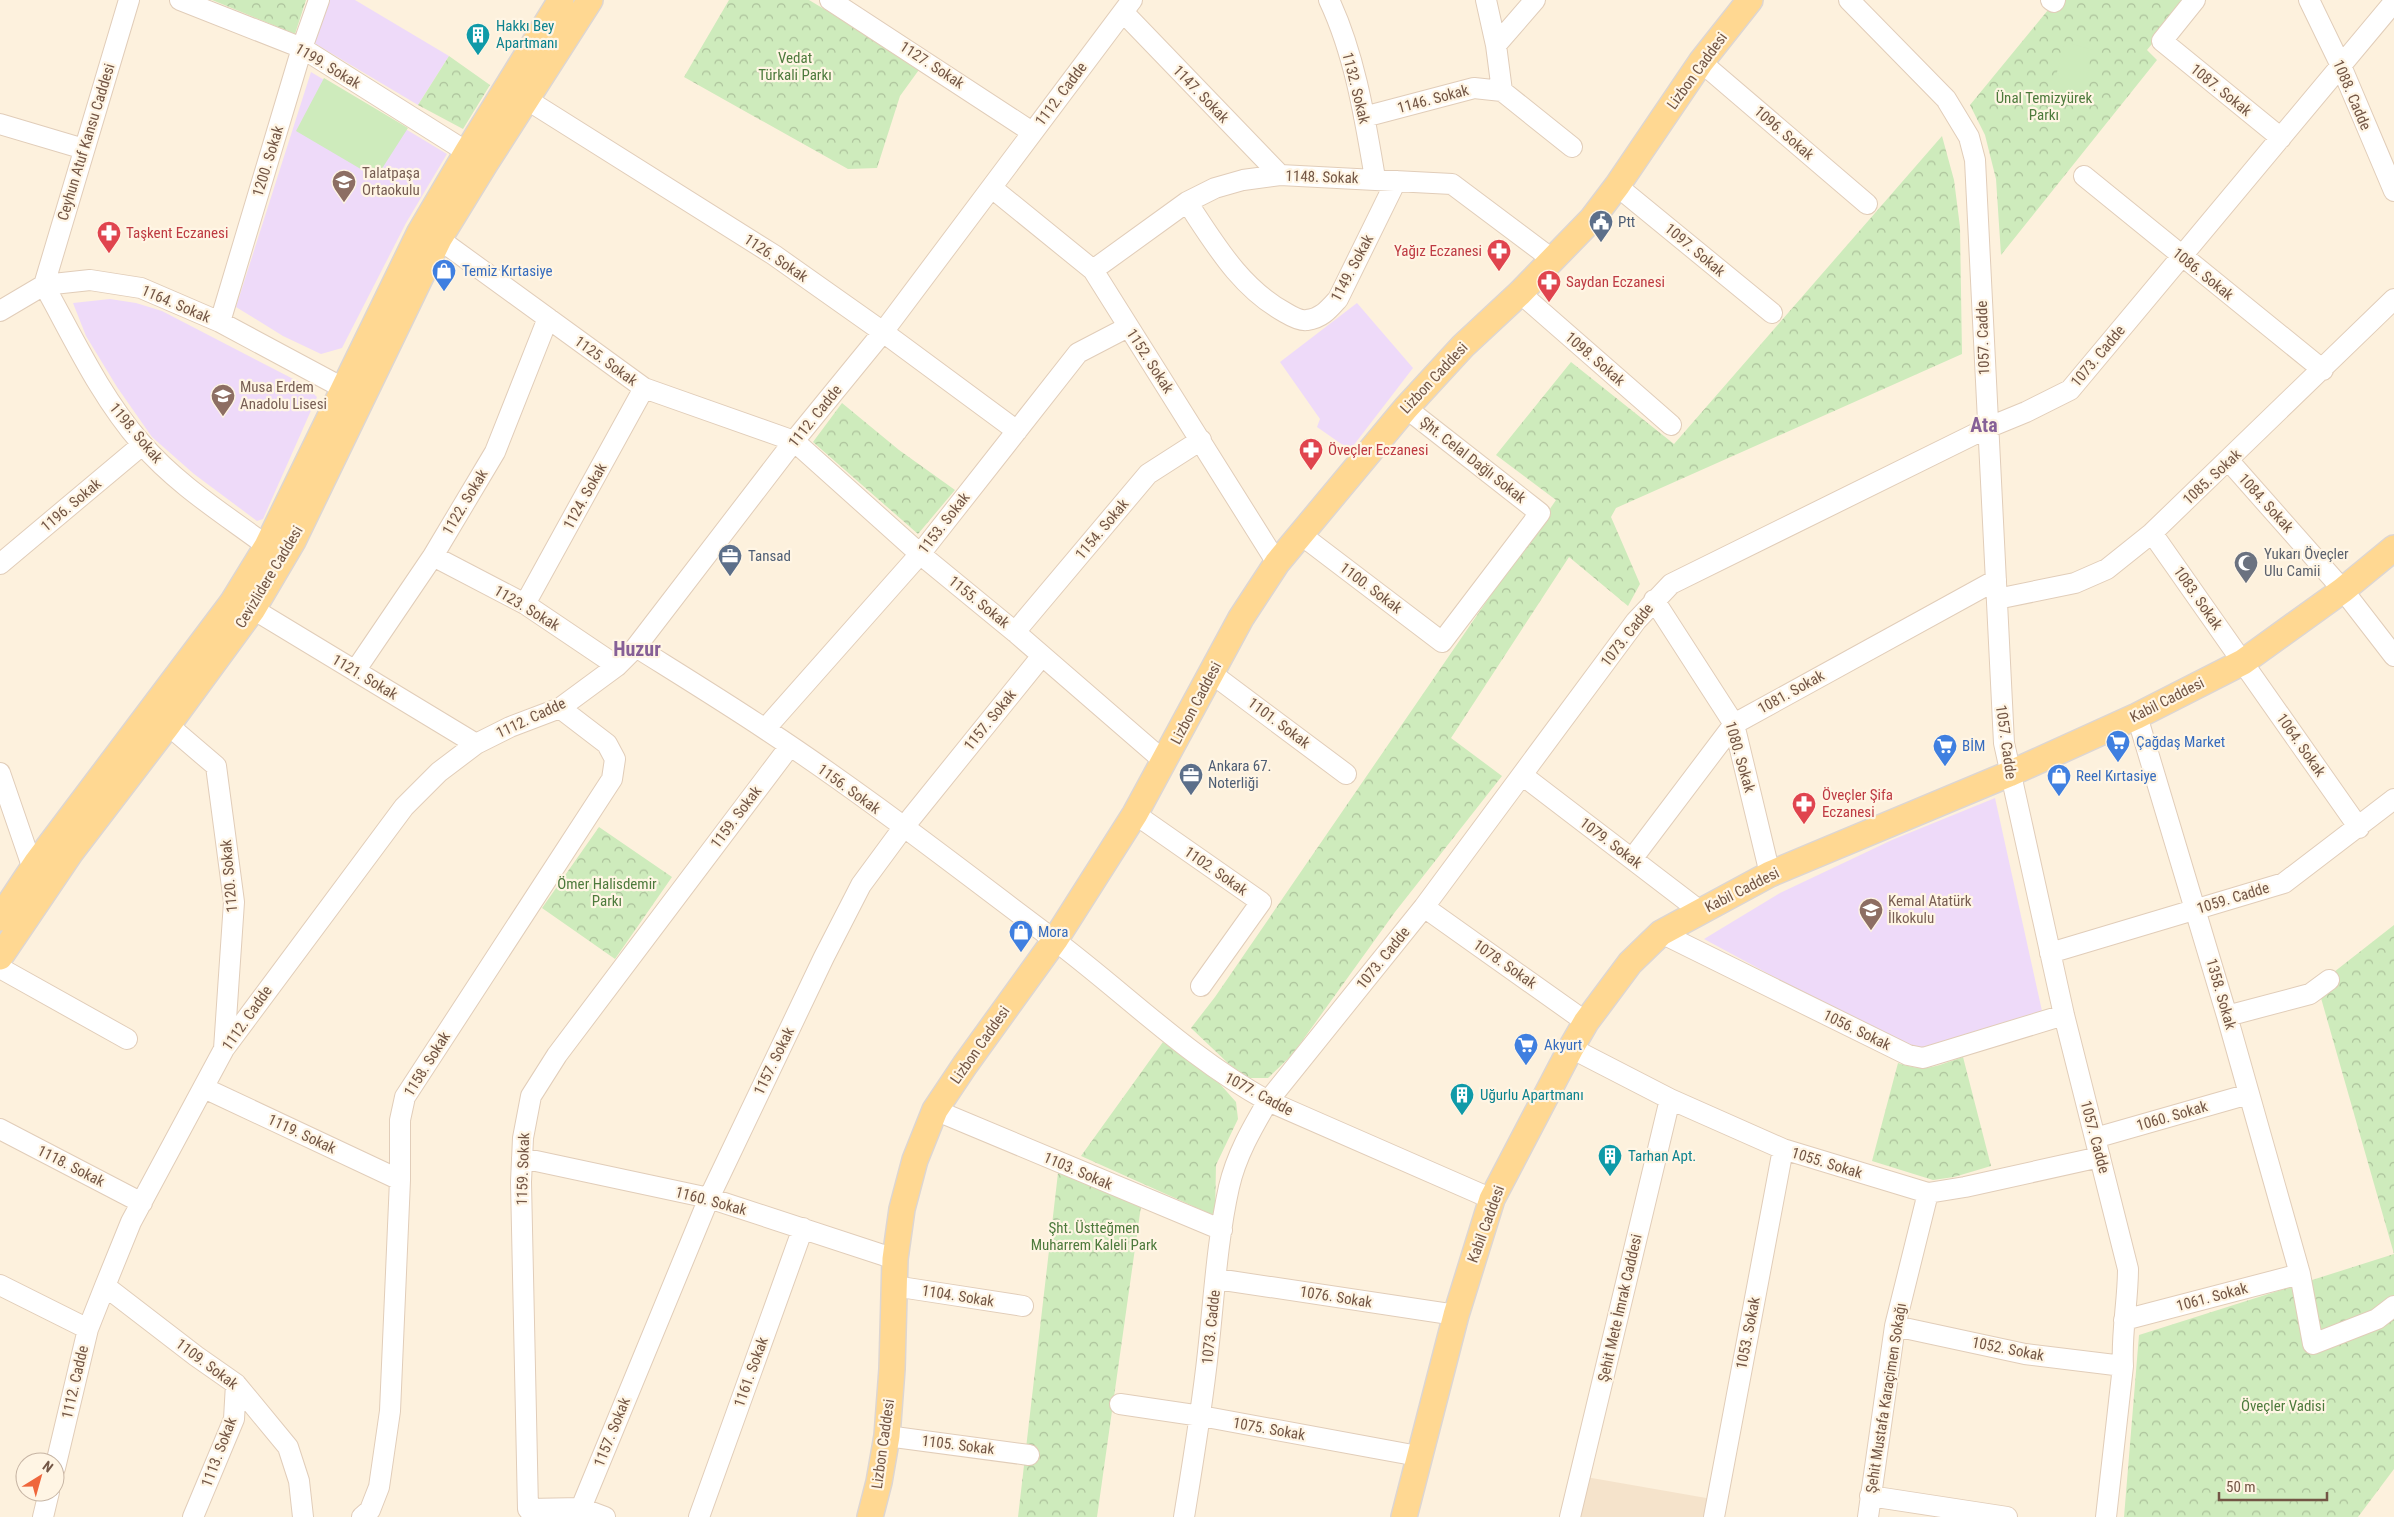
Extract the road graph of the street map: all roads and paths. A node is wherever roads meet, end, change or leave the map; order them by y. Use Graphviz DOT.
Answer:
graph roads {
  1 [pos="129,0"];
  2 [pos="180,0"];
  3 [pos="319,0"];
  4 [pos="562,0"];
  5 [pos="590,0"];
  6 [pos="830,0"];
  7 [pos="1329,0"];
  8 [pos="1486,0"];
  9 [pos="1535,0"];
  10 [pos="1750,0"];
  11 [pos="1849,0"];
  12 [pos="2195,0"];
  13 [pos="2309,0"];
  14 [pos="2394,2"];
  15 [pos="852,5"];
  16 [pos="1127,6"];
  17 [pos="1496,45"];
  18 [pos="302,48"];
  19 [pos="1701,62"];
  20 [pos="2340,66"];
  21 [pos="1502,91"];
  22 [pos="526,99"];
  23 [pos="1364,117"];
  24 [pos="0,124"];
  25 [pos="1032,132"];
  26 [pos="2281,138"];
  27 [pos="1572,147"];
  28 [pos="84,149"];
  29 [pos="476,158"];
  30 [pos="2389,165"];
  31 [pos="1280,175"];
  32 [pos="2084,176"];
  33 [pos="1375,178"];
  34 [pos="1396,181"];
  35 [pos="1617,186"];
  36 [pos="992,188"];
  37 [pos="2394,192"];
  38 [pos="1187,202"];
  39 [pos="1867,204"];
  40 [pos="439,239"];
  41 [pos="2181,257"];
  42 [pos="1552,259"];
  43 [pos="1093,270"];
  44 [pos="44,285"];
  45 [pos="1520,293"];
  46 [pos="2394,300"];
  47 [pos="0,311"];
  48 [pos="1772,314"];
  49 [pos="548,318"];
  50 [pos="220,322"];
  51 [pos="1128,327"];
  52 [pos="883,332"];
  53 [pos="2323,370"];
  54 [pos="343,388"];
  55 [pos="644,388"];
  56 [pos="1406,408"];
  57 [pos="1671,425"];
  58 [pos="1987,428"];
  59 [pos="1017,431"];
  60 [pos="1201,440"];
  61 [pos="794,441"];
  62 [pos="142,445"];
  63 [pos="2229,461"];
  64 [pos="2152,533"];
  65 [pos="1300,534"];
  66 [pos="267,546"];
  67 [pos="2394,548"];
  68 [pos="920,554"];
  69 [pos="433,556"];
  70 [pos="1278,562"];
  71 [pos="0,564"];
  72 [pos="1997,590"];
  73 [pos="2343,590"];
  74 [pos="1654,600"];
  75 [pos="525,604"];
  76 [pos="253,610"];
  77 [pos="1015,632"];
  78 [pos="1442,642"];
  79 [pos="636,647"];
  80 [pos="1042,656"];
  81 [pos="2394,656"];
  82 [pos="2243,662"];
  83 [pos="617,666"];
  84 [pos="355,671"];
  85 [pos="1211,673"];
  86 [pos="560,708"];
  87 [pos="2137,716"];
  88 [pos="1734,724"];
  89 [pos="168,725"];
  90 [pos="765,729"];
  91 [pos="476,744"];
  92 [pos="790,746"];
  93 [pos="1164,762"];
  94 [pos="0,773"];
  95 [pos="1346,774"];
  96 [pos="2009,774"];
  97 [pos="1522,775"];
  98 [pos="2394,799"];
  99 [pos="1135,814"];
  100 [pos="902,828"];
  101 [pos="2359,828"];
  102 [pos="1632,859"];
  103 [pos="33,869"];
  104 [pos="1770,874"];
  105 [pos="42,894"];
  106 [pos="1424,907"];
  107 [pos="2196,909"];
  108 [pos="1700,911"];
  109 [pos="0,918"];
  110 [pos="1660,934"];
  111 [pos="1055,940"];
  112 [pos="2050,953"];
  113 [pos="0,957"];
  114 [pos="0,968"];
  115 [pos="2329,980"];
  116 [pos="1201,986"];
  117 [pos="2064,1015"];
  118 [pos="2228,1016"];
  119 [pos="1586,1022"];
  120 [pos="127,1039"];
  121 [pos="1570,1048"];
  122 [pos="224,1049"];
  123 [pos="204,1088"];
  124 [pos="2248,1094"];
  125 [pos="1670,1100"];
  126 [pos="1268,1102"];
  127 [pos="935,1110"];
  128 [pos="0,1129"];
  129 [pos="2097,1147"];
  130 [pos="1783,1149"];
  131 [pos="522,1158"];
  132 [pos="400,1180"];
  133 [pos="1928,1193"];
  134 [pos="709,1198"];
  135 [pos="1492,1199"];
  136 [pos="142,1203"];
  137 [pos="803,1228"];
  138 [pos="1222,1230"];
  139 [pos="895,1259"];
  140 [pos="2300,1274"];
  141 [pos="1217,1279"];
  142 [pos="0,1285"];
  143 [pos="104,1286"];
  144 [pos="894,1286"];
  145 [pos="1023,1306"];
  146 [pos="2394,1306"];
  147 [pos="1456,1315"];
  148 [pos="2124,1320"];
  149 [pos="1895,1326"];
  150 [pos="88,1329"];
  151 [pos="2123,1366"];
  152 [pos="236,1384"];
  153 [pos="1120,1404"];
  154 [pos="1201,1416"];
  155 [pos="887,1436"];
  156 [pos="59,1452"];
  157 [pos="1029,1455"];
  158 [pos="1418,1456"];
  159 [pos="1870,1496"];
  160 [pos="47,1502"];
  161 [pos="581,1508"];
  162 [pos="43,1517"];
  163 [pos="193,1517"];
  164 [pos="303,1517"];
  165 [pos="362,1517"];
  166 [pos="605,1517"];
  167 [pos="699,1517"];
  168 [pos="870,1517"];
  169 [pos="1184,1517"];
  170 [pos="1404,1517"];
  171 [pos="1570,1517"];
  172 [pos="1714,1517"];
  173 [pos="1868,1517"];
  174 [pos="2007,1517"];
  175 [pos="2106,1517"];
  1 -- 28 [label="street, Ceyhun Atuf Kansu Caddesi"];
  2 -- 18 [label="street, 1199. Sokak"];
  3 -- 18 [label="street, 1200. Sokak"];
  4 -- 29 [label="main road, Cevizlidere Caddesi"];
  5 -- 22 [label="main road, Cevizlidere Caddesi"];
  6 -- 15 [label="street, 1127. Sokak"];
  7 -- 23 [label="street, 1132. Sokak"];
  8 -- 17 [label="street"];
  9 -- 17 [label="street"];
  10 -- 19 [label="main road, Lizbon Caddesi"];
  11 -- 58 [label="street, 1057. Cadde"];
  12 -- 26 [label="street, 1087. Sokak"];
  13 -- 20 [label="street, 1088. Cadde"];
  14 -- 20 [label="street, 1073. Cadde"];
  15 -- 25 [label="street, 1127. Sokak"];
  16 -- 25 [label="street, 1112. Cadde"];
  16 -- 31 [label="street, 1147. Sokak"];
  17 -- 21 [label="street"];
  18 -- 29 [label="street, 1199. Sokak"];
  18 -- 50 [label="street, 1200. Sokak"];
  19 -- 35 [label="main road, Lizbon Caddesi"];
  19 -- 39 [label="street, 1096. Sokak"];
  20 -- 26 [label="street, 1073. Cadde"];
  20 -- 30 [label="street, 1088. Cadde"];
  21 -- 23 [label="street, 1146. Sokak"];
  21 -- 27 [label="street"];
  22 -- 29 [label="main road, Cevizlidere Caddesi"];
  22 -- 52 [label="street, 1126. Sokak"];
  23 -- 33 [label="street, 1132. Sokak"];
  24 -- 28 [label="street"];
  25 -- 36 [label="street, 1112. Cadde"];
  26 -- 41 [label="street, 1073. Cadde"];
  28 -- 44 [label="street, Ceyhun Atuf Kansu Caddesi"];
  29 -- 40 [label="main road, Cevizlidere Caddesi"];
  29 -- 54 [label="main road, Cevizlidere Caddesi"];
  30 -- 37 [label="street, 1088. Cadde"];
  31 -- 33 [label="street, 1148. Sokak"];
  31 -- 38 [label="street, 1148. Sokak"];
  32 -- 41 [label="street, 1086. Sokak"];
  33 -- 34 [label="street, 1148. Sokak"];
  34 -- 38 [label="street, 1149. Sokak"];
  34 -- 42 [label="street, 1148. Sokak"];
  35 -- 42 [label="main road, Lizbon Caddesi"];
  35 -- 48 [label="street, 1097. Sokak"];
  36 -- 43 [label="street, 1152. Sokak"];
  36 -- 52 [label="street, 1112. Cadde"];
  38 -- 43 [label="street, 1148. Sokak"];
  40 -- 49 [label="street, 1125. Sokak"];
  40 -- 76 [label="main road, Cevizlidere Caddesi"];
  41 -- 53 [label="street, 1086. Sokak"];
  41 -- 58 [label="street, 1073. Cadde"];
  42 -- 45 [label="main road, Lizbon Caddesi"];
  43 -- 51 [label="street, 1152. Sokak"];
  44 -- 47 [label="street, 1164. Sokak"];
  44 -- 50 [label="street, 1164. Sokak"];
  44 -- 62 [label="street, 1198. Sokak"];
  45 -- 56 [label="main road, Lizbon Caddesi"];
  45 -- 57 [label="street, 1098. Sokak"];
  46 -- 53 [label="street, 1085. Sokak"];
  49 -- 55 [label="street, 1125. Sokak"];
  49 -- 69 [label="street, 1122. Sokak"];
  50 -- 54 [label="street, 1164. Sokak"];
  51 -- 59 [label="street, 1153. Sokak"];
  51 -- 60 [label="street, 1152. Sokak"];
  52 -- 59 [label="street, 1126. Sokak"];
  52 -- 61 [label="street, 1112. Cadde"];
  53 -- 63 [label="street, 1085. Sokak"];
  54 -- 66 [label="main road, Cevizlidere Caddesi"];
  55 -- 61 [label="street, 1125. Sokak"];
  55 -- 75 [label="street, 1124. Sokak"];
  56 -- 65 [label="main road, Lizbon Caddesi"];
  56 -- 78 [label="street, Şht. Celal Dağlı Sokak"];
  58 -- 72 [label="street, 1057. Cadde"];
  58 -- 74 [label="street, 1073. Cadde"];
  59 -- 68 [label="street, 1153. Sokak"];
  60 -- 70 [label="street, 1152. Sokak"];
  60 -- 77 [label="street, 1154. Sokak"];
  61 -- 68 [label="street, 1155. Sokak"];
  61 -- 79 [label="street, 1112. Cadde"];
  62 -- 66 [label="street, 1198. Sokak"];
  62 -- 71 [label="street, 1196. Sokak"];
  63 -- 64 [label="street, 1085. Sokak"];
  63 -- 73 [label="street, 1084. Sokak"];
  64 -- 72 [label="street, 1085. Sokak"];
  64 -- 82 [label="street, 1083. Sokak"];
  65 -- 70 [label="main road, Lizbon Caddesi"];
  65 -- 78 [label="street, 1100. Sokak"];
  66 -- 103 [label="main road, Cevizlidere Caddesi"];
  67 -- 73 [label="main road, Kabil Caddesi"];
  68 -- 77 [label="street, 1155. Sokak"];
  68 -- 90 [label="street, 1153. Sokak"];
  69 -- 75 [label="street, 1123. Sokak"];
  69 -- 84 [label="street, 1122. Sokak"];
  70 -- 85 [label="main road, Lizbon Caddesi"];
  72 -- 88 [label="street, 1081. Sokak"];
  72 -- 96 [label="street, 1057. Cadde"];
  73 -- 81 [label="street, 1084. Sokak"];
  73 -- 82 [label="main road, Kabil Caddesi"];
  74 -- 88 [label="street, 1080. Sokak"];
  74 -- 97 [label="street, 1073. Cadde"];
  75 -- 83 [label="street, 1123. Sokak"];
  76 -- 84 [label="street, 1121. Sokak"];
  76 -- 89 [label="main road, Cevizlidere Caddesi"];
  77 -- 80 [label="street, 1155. Sokak"];
  79 -- 83 [label="street, 1112. Cadde"];
  79 -- 90 [label="street, 1156. Sokak"];
  80 -- 93 [label="street, 1155. Sokak"];
  80 -- 100 [label="street, 1157. Sokak"];
  82 -- 87 [label="main road, Kabil Caddesi"];
  82 -- 101 [label="street, 1064. Sokak"];
  83 -- 86 [label="street, 1112. Cadde"];
  84 -- 91 [label="street, 1121. Sokak"];
  85 -- 93 [label="main road, Lizbon Caddesi"];
  85 -- 95 [label="street, 1101. Sokak"];
  86 -- 91 [label="street, 1112. Cadde"];
  86 -- 132 [label="street, 1158. Sokak"];
  87 -- 96 [label="main road, Kabil Caddesi"];
  87 -- 107 [label="street, 1358. Sokak"];
  88 -- 102 [label="street, 1081. Sokak"];
  88 -- 104 [label="street, 1080. Sokak"];
  89 -- 105 [label="main road, Cevizlidere Caddesi"];
  89 -- 122 [label="street, 1120. Sokak"];
  90 -- 92 [label="street, 1156. Sokak"];
  91 -- 122 [label="street, 1112. Cadde"];
  92 -- 100 [label="street, 1156. Sokak"];
  92 -- 131 [label="street, 1159. Sokak"];
  93 -- 99 [label="main road, Lizbon Caddesi"];
  94 -- 103 [label="street"];
  96 -- 104 [label="main road, Kabil Caddesi"];
  96 -- 112 [label="street, 1057. Cadde"];
  97 -- 102 [label="street, 1079. Sokak"];
  97 -- 106 [label="street, 1073. Cadde"];
  98 -- 101 [label="street, 1059. Cadde"];
  99 -- 111 [label="main road, Lizbon Caddesi"];
  99 -- 116 [label="street, 1102. Sokak"];
  100 -- 111 [label="street, 1156. Sokak"];
  100 -- 134 [label="street, 1157. Sokak"];
  101 -- 107 [label="street, 1059. Cadde"];
  102 -- 108 [label="street, 1079. Sokak"];
  103 -- 105 [label="main road"];
  103 -- 109 [label="main road, Cevizlidere Caddesi"];
  104 -- 108 [label="main road, Kabil Caddesi"];
  105 -- 113 [label="main road, Cevizlidere Caddesi"];
  106 -- 119 [label="street, 1078. Sokak"];
  106 -- 126 [label="street, 1073. Cadde"];
  107 -- 112 [label="street, 1059. Cadde"];
  107 -- 118 [label="street, 1358. Sokak"];
  108 -- 110 [label="main road, Kabil Caddesi"];
  110 -- 117 [label="street, 1056. Sokak"];
  110 -- 119 [label="main road, Kabil Caddesi"];
  111 -- 126 [label="street, 1077. Cadde"];
  111 -- 127 [label="main road, Lizbon Caddesi"];
  112 -- 117 [label="street, 1057. Cadde"];
  114 -- 120 [label="street"];
  115 -- 118 [label="street"];
  117 -- 129 [label="street, 1057. Cadde"];
  118 -- 124 [label="street, 1358. Sokak"];
  119 -- 121 [label="main road, Kabil Caddesi"];
  121 -- 125 [label="street, 1055. Sokak"];
  121 -- 135 [label="main road, Kabil Caddesi"];
  122 -- 123 [label="street, 1112. Cadde"];
  123 -- 132 [label="street, 1119. Sokak"];
  123 -- 136 [label="street, 1112. Cadde"];
  124 -- 129 [label="street, 1060. Sokak"];
  124 -- 140 [label="street, 1358. Sokak"];
  125 -- 130 [label="street, 1055. Sokak"];
  125 -- 171 [label="street, Şehit Mete İmrak Caddesi"];
  126 -- 135 [label="street, 1077. Cadde"];
  126 -- 138 [label="street, 1073. Cadde"];
  127 -- 138 [label="street, 1103. Sokak"];
  127 -- 139 [label="main road, Lizbon Caddesi"];
  128 -- 136 [label="street, 1118. Sokak"];
  129 -- 133 [label="street, 1055. Sokak"];
  129 -- 148 [label="street, 1057. Cadde"];
  130 -- 133 [label="street, 1055. Sokak"];
  130 -- 172 [label="street, 1053. Sokak"];
  131 -- 134 [label="street, 1160. Sokak"];
  131 -- 161 [label="street, 1159. Sokak"];
  132 -- 165 [label="street, 1158. Sokak"];
  133 -- 149 [label="street, Şehit Mustafa Karaçimen Sokağı"];
  134 -- 137 [label="street, 1160. Sokak"];
  134 -- 161 [label="street, 1157. Sokak"];
  135 -- 147 [label="main road, Kabil Caddesi"];
  136 -- 143 [label="street, 1112. Cadde"];
  137 -- 139 [label="street, 1160. Sokak"];
  137 -- 167 [label="street, 1161. Sokak"];
  138 -- 141 [label="street, 1073. Cadde"];
  139 -- 144 [label="main road, Lizbon Caddesi"];
  140 -- 146 [label="street, 1358. Sokak"];
  140 -- 148 [label="street, 1061. Sokak"];
  141 -- 147 [label="street, 1076. Sokak"];
  141 -- 154 [label="street, 1073. Cadde"];
  142 -- 150 [label="street"];
  143 -- 150 [label="street, 1112. Cadde"];
  143 -- 152 [label="street, 1109. Sokak"];
  144 -- 145 [label="street, 1104. Sokak"];
  144 -- 155 [label="main road, Lizbon Caddesi"];
  147 -- 158 [label="main road, Kabil Caddesi"];
  148 -- 151 [label="street, 1057. Cadde"];
  149 -- 151 [label="street, 1052. Sokak"];
  149 -- 159 [label="street, Şehit Mustafa Karaçimen Sokağı"];
  150 -- 156 [label="street, 1112. Cadde"];
  151 -- 175 [label="street, 1057. Cadde"];
  152 -- 163 [label="street, 1113. Sokak"];
  152 -- 164 [label="street, 1109. Sokak"];
  153 -- 154 [label="street, 1075. Sokak"];
  154 -- 158 [label="street, 1075. Sokak"];
  154 -- 169 [label="street, 1073. Cadde"];
  155 -- 157 [label="street, 1105. Sokak"];
  155 -- 168 [label="main road, Lizbon Caddesi"];
  158 -- 170 [label="main road, Kabil Caddesi"];
  159 -- 173 [label="street, Şehit Mustafa Karaçimen Sokağı"];
  159 -- 174 [label="street"];
  160 -- 162 [label="street"];
  161 -- 166 [label="street, 1159. Sokak"];
}
